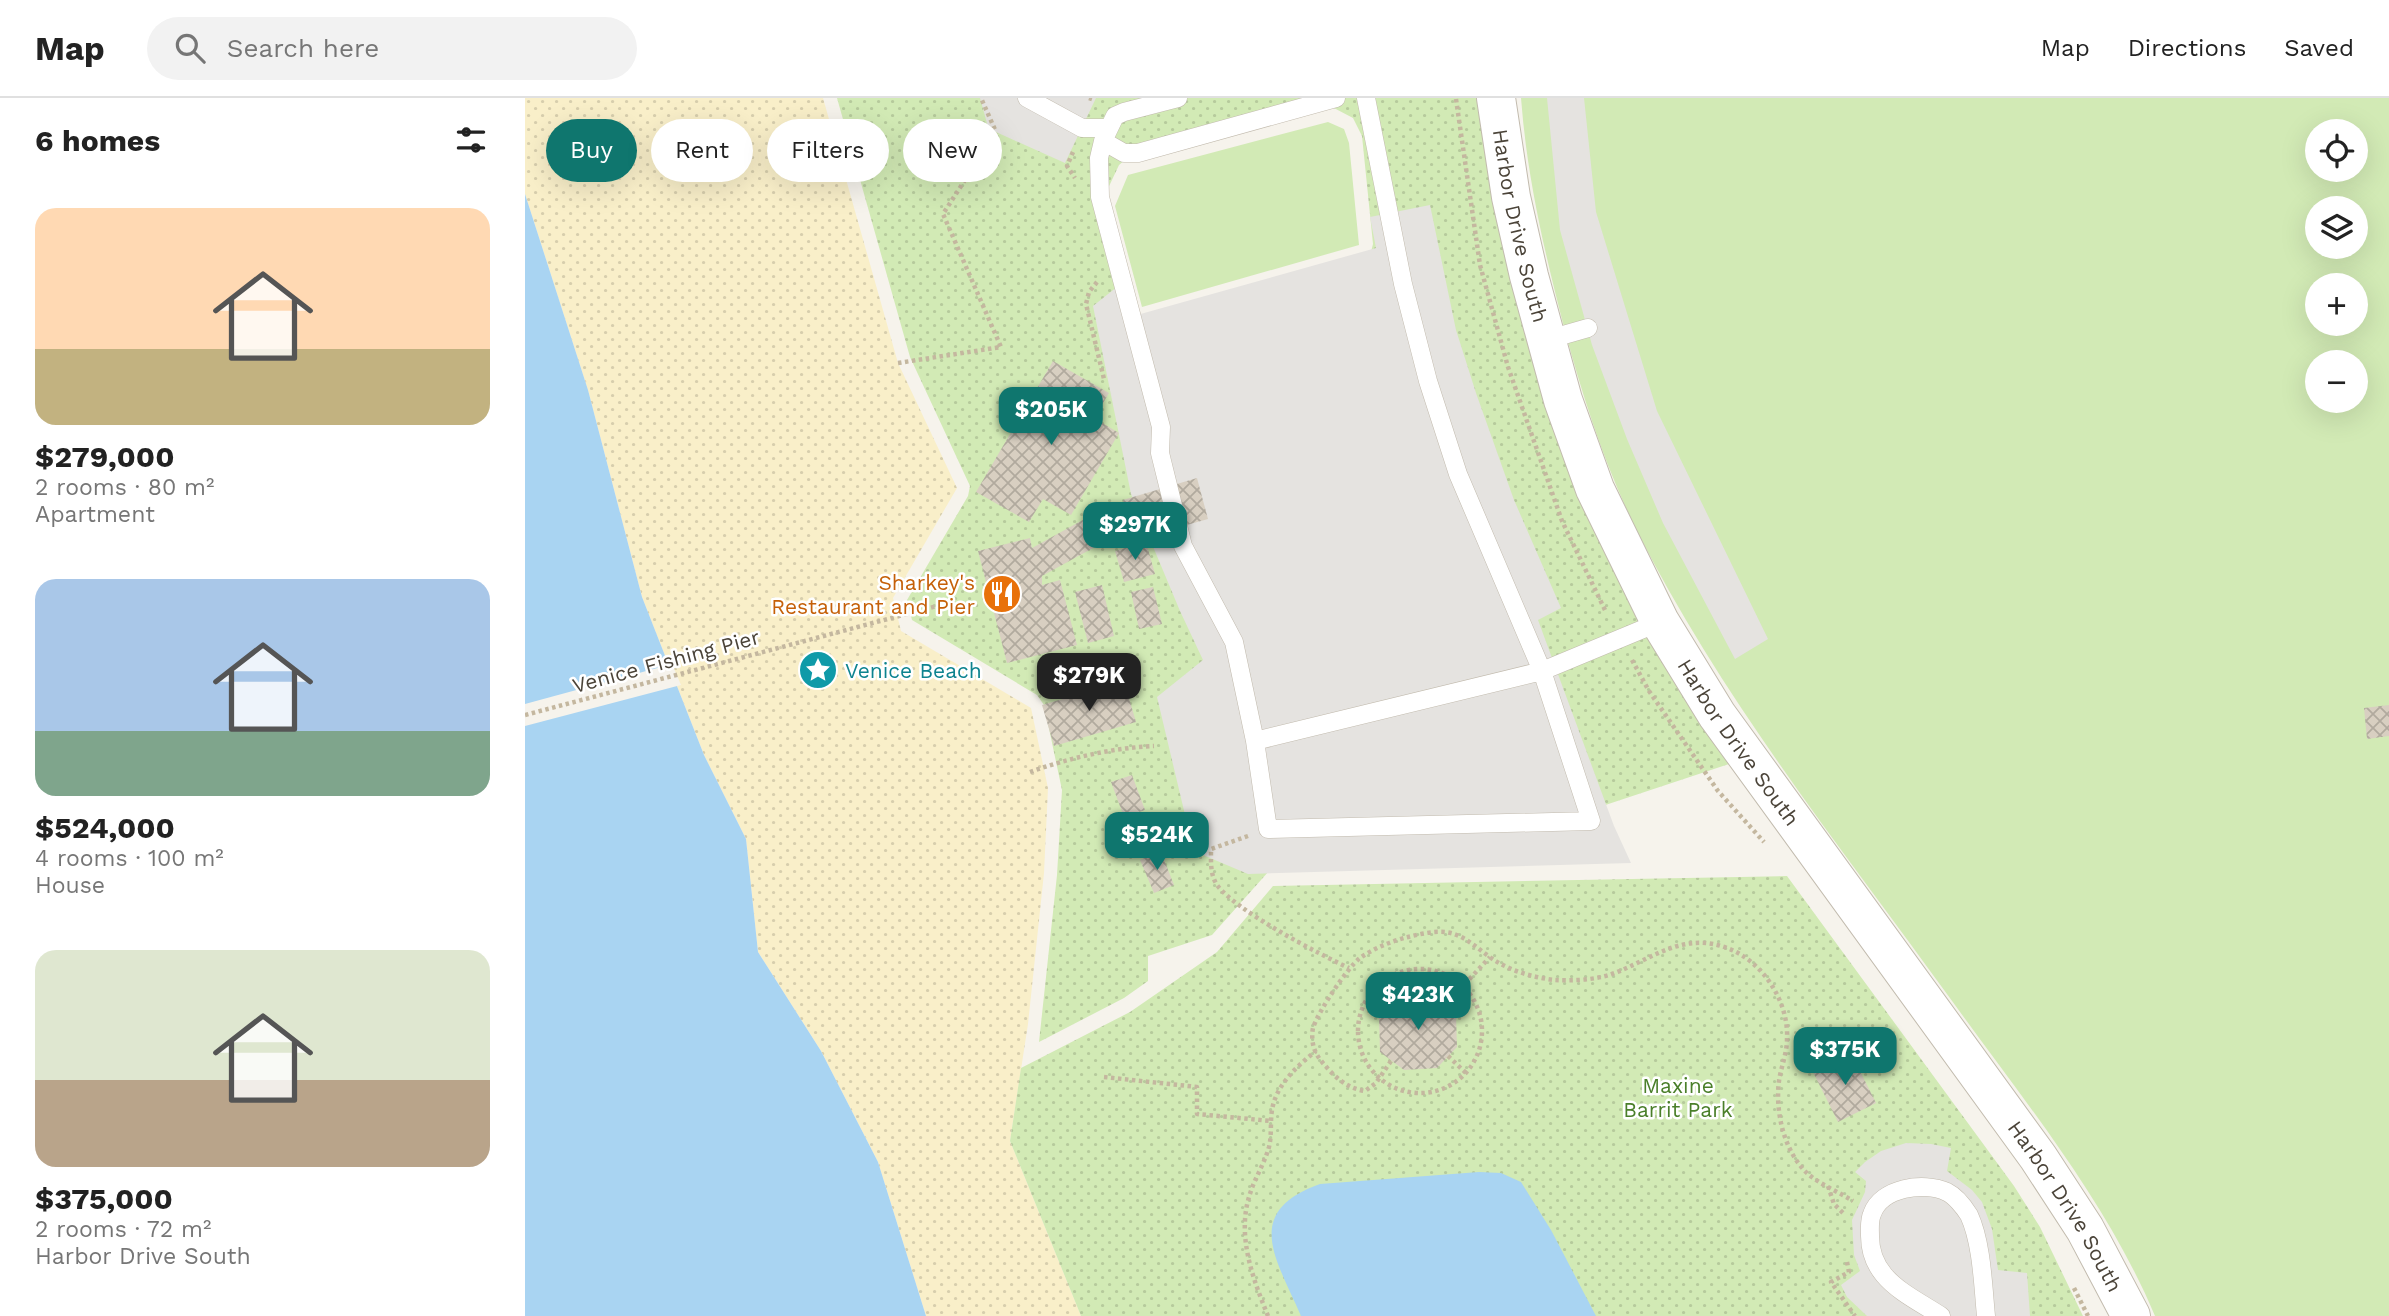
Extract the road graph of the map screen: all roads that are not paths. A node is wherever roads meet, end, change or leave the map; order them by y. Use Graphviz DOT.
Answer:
graph roads {
  1 [pos="1027,98"];
  2 [pos="1117,98"];
  3 [pos="1178,98"];
  4 [pos="1336,98"];
  5 [pos="1366,98"];
  6 [pos="1496,98"];
  7 [pos="1109,128"];
  8 [pos="1588,328"];
  9 [pos="1546,340"];
  10 [pos="1660,622"];
  11 [pos="1542,671"];
  12 [pos="1255,741"];
  13 [pos="1941,1316"];
  14 [pos="1986,1316"];
  15 [pos="2131,1316"];
  1 -- 7 [label="lane"];
  2 -- 7 [label="lane"];
  3 -- 7 [label="lane"];
  4 -- 7 [label="lane"];
  5 -- 11 [label="lane"];
  6 -- 9 [label="street, Harbor Drive South"];
  7 -- 12 [label="lane"];
  8 -- 9 [label="lane"];
  9 -- 10 [label="street, Harbor Drive South"];
  10 -- 11 [label="lane"];
  10 -- 15 [label="street, Harbor Drive South"];
  11 -- 12 [label="lane"];
  11 -- 12 [label="lane"];
  13 -- 14 [label="lane"];
}
